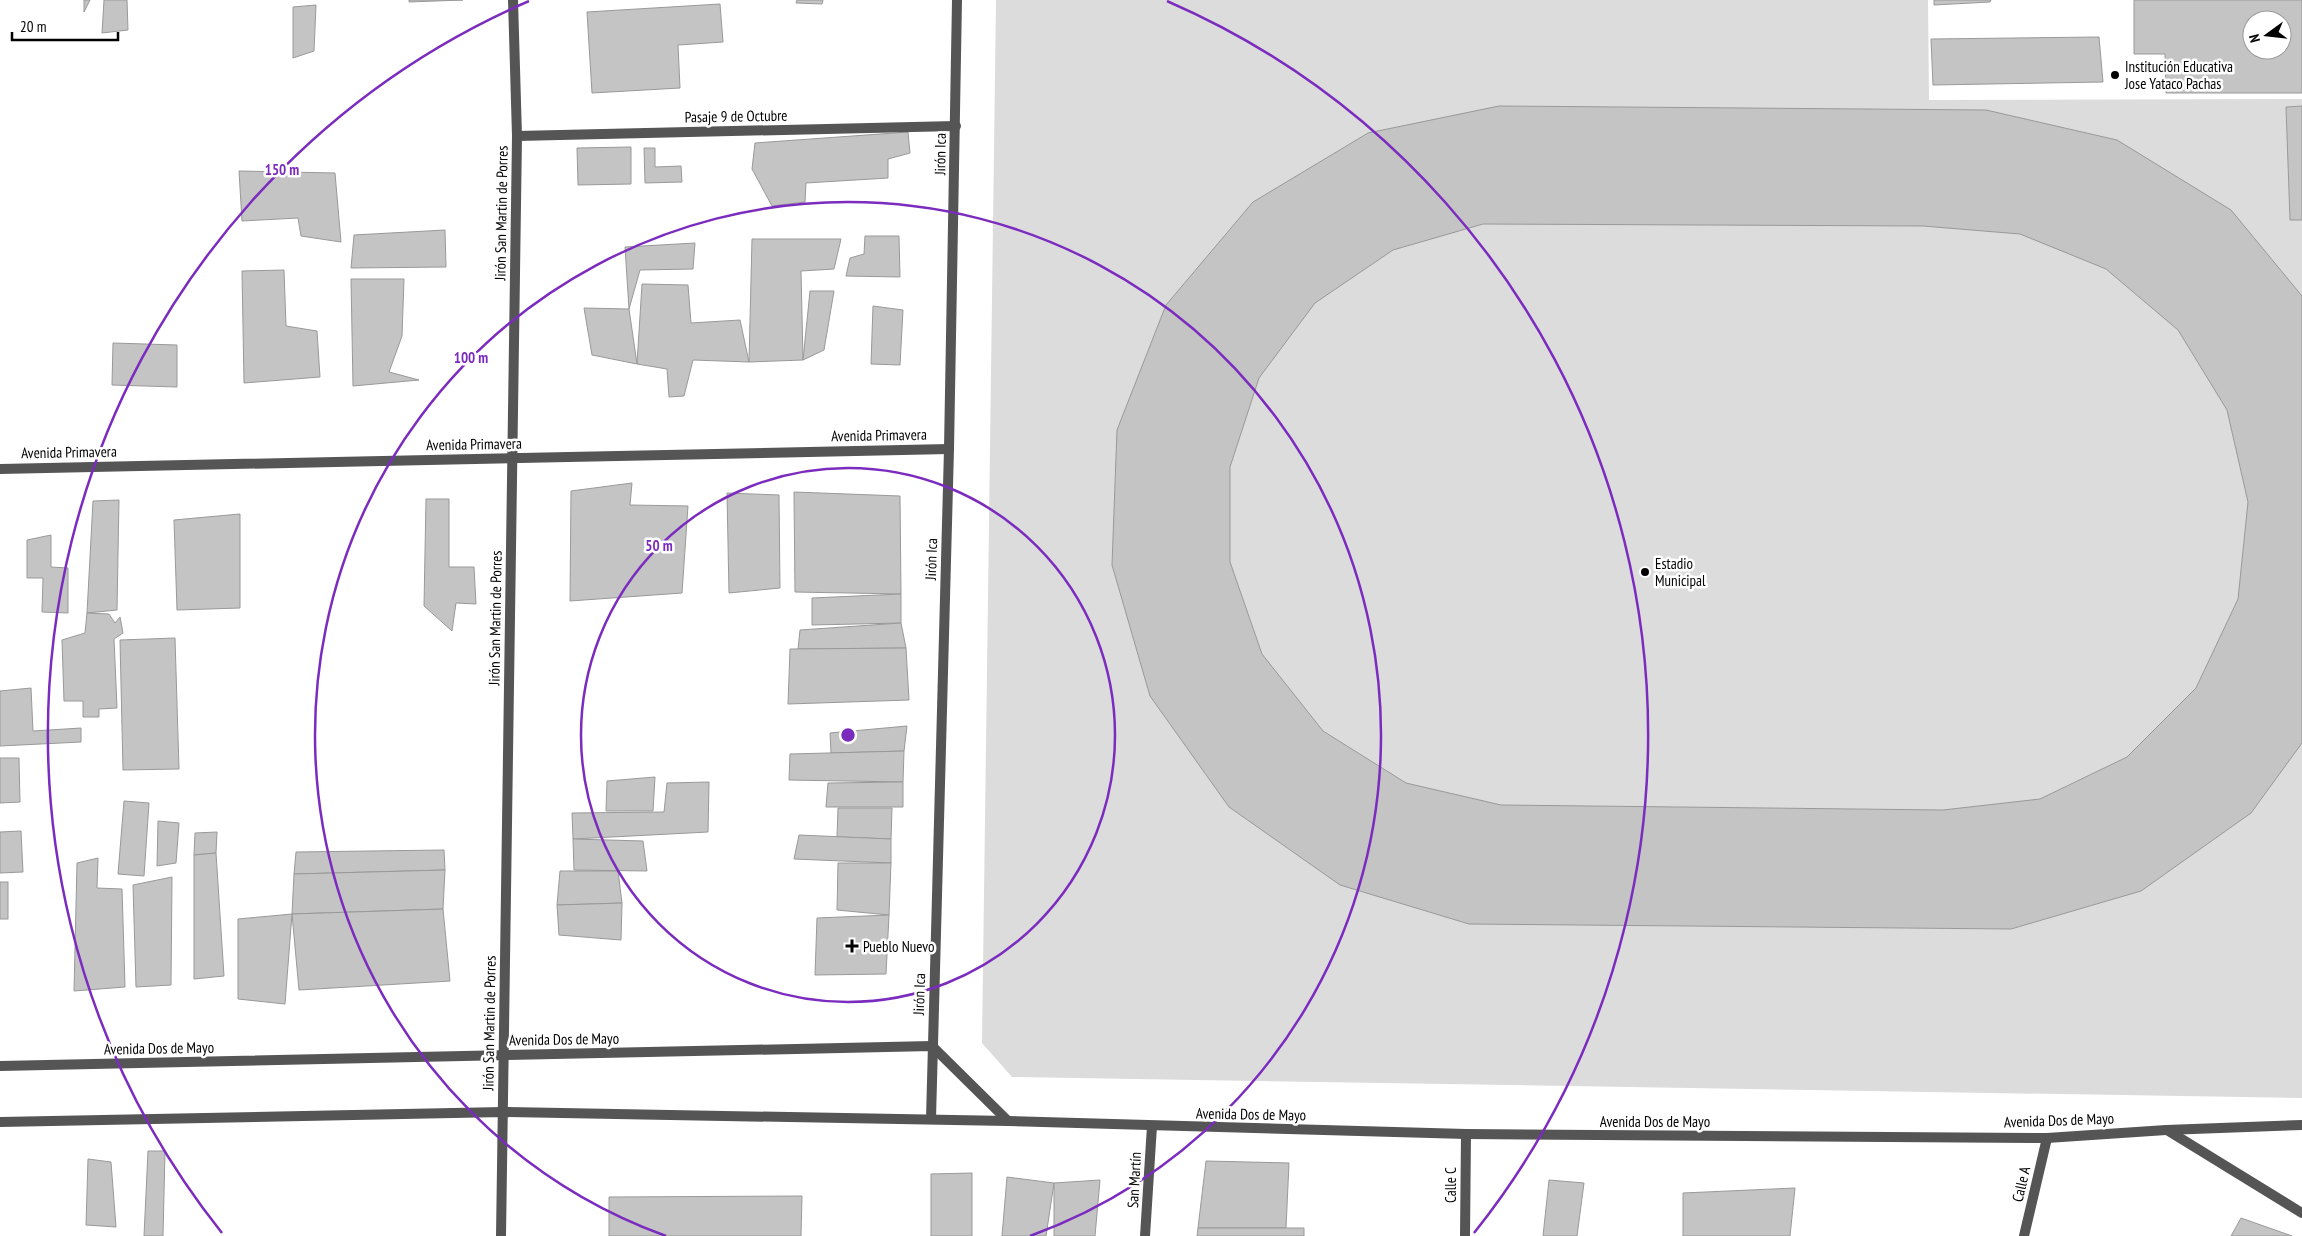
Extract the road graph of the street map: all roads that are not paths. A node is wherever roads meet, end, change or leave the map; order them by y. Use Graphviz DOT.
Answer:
graph roads {
  1 [pos="513,0"];
  2 [pos="957,0"];
  3 [pos="956,126"];
  4 [pos="517,136"];
  5 [pos="949,449"];
  6 [pos="512,458"];
  7 [pos="0,469"];
  8 [pos="932,1046"];
  9 [pos="503,1056"];
  10 [pos="0,1066"];
  11 [pos="502,1112"];
  12 [pos="931,1119"];
  13 [pos="1008,1121"];
  14 [pos="0,1122"];
  15 [pos="2302,1125"];
  16 [pos="1152,1126"];
  17 [pos="2166,1130"];
  18 [pos="1466,1134"];
  19 [pos="2047,1138"];
  20 [pos="2302,1213"];
  21 [pos="500,1236"];
  22 [pos="1145,1236"];
  23 [pos="1465,1236"];
  24 [pos="2024,1236"];
  1 -- 4 [label="street, Jirón San Martin de Porres"];
  2 -- 3 [label="street, Jirón Ica"];
  3 -- 4 [label="street, Pasaje 9 de Octubre"];
  3 -- 5 [label="street, Jirón Ica"];
  4 -- 6 [label="street, Jirón San Martin de Porres"];
  5 -- 6 [label="street, Avenida Primavera"];
  5 -- 8 [label="street, Jirón Ica"];
  6 -- 7 [label="street, Avenida Primavera"];
  6 -- 9 [label="street, Jirón San Martin de Porres"];
  8 -- 9 [label="street, Avenida Dos de Mayo"];
  8 -- 12 [label="street, Jirón Ica"];
  8 -- 13 [label="street"];
  9 -- 10 [label="street, Avenida Dos de Mayo"];
  9 -- 11 [label="street, Jirón San Martin de Porres"];
  11 -- 12 [label="street, Avenida Dos de Mayo"];
  11 -- 14 [label="street, Avenida Dos de Mayo"];
  11 -- 21 [label="street, Jirón San Martin de Porres"];
  12 -- 13 [label="street, Avenida Dos de Mayo"];
  13 -- 16 [label="street, Avenida Dos de Mayo"];
  15 -- 17 [label="street, Avenida Dos de Mayo"];
  16 -- 18 [label="street, Avenida Dos de Mayo"];
  16 -- 22 [label="street, San Martín"];
  17 -- 19 [label="street, Avenida Dos de Mayo"];
  17 -- 20 [label="street"];
  18 -- 19 [label="street, Avenida Dos de Mayo"];
  18 -- 23 [label="street, Calle C"];
  19 -- 24 [label="street, Calle A"];
}
